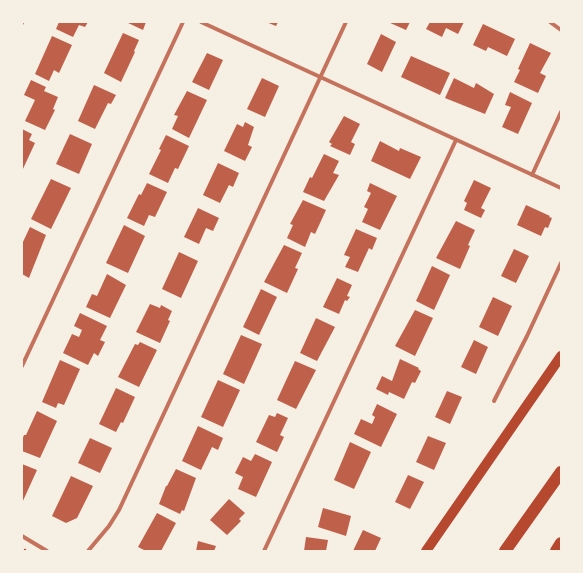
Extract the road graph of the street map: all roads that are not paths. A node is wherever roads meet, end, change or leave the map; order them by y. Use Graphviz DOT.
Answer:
graph roads {
  1 [pos="182,22"];
  2 [pos="201,22"];
  3 [pos="346,22"];
  4 [pos="550,22"];
  5 [pos="561,30"];
  6 [pos="320,77"];
  7 [pos="561,112"];
  8 [pos="456,140"];
  9 [pos="532,175"];
  10 [pos="561,188"];
  11 [pos="561,263"];
  12 [pos="561,356"];
  13 [pos="22,366"];
  14 [pos="494,401"];
  15 [pos="561,472"];
  16 [pos="22,536"];
  17 [pos="561,543"];
  18 [pos="47,551"];
  19 [pos="88,551"];
  20 [pos="264,551"];
  21 [pos="426,551"];
  22 [pos="505,551"];
  23 [pos="556,551"];
  1 -- 13 [label="street"];
  2 -- 6 [label="street"];
  3 -- 6 [label="street"];
  4 -- 5 [label="street"];
  6 -- 8 [label="street"];
  6 -- 19 [label="street"];
  7 -- 9 [label="street"];
  8 -- 9 [label="street"];
  8 -- 20 [label="street"];
  9 -- 10 [label="street"];
  11 -- 14 [label="street"];
  12 -- 21 [label="main road"];
  15 -- 22 [label="highway"];
  16 -- 18 [label="street"];
  17 -- 23 [label="highway"];
}
